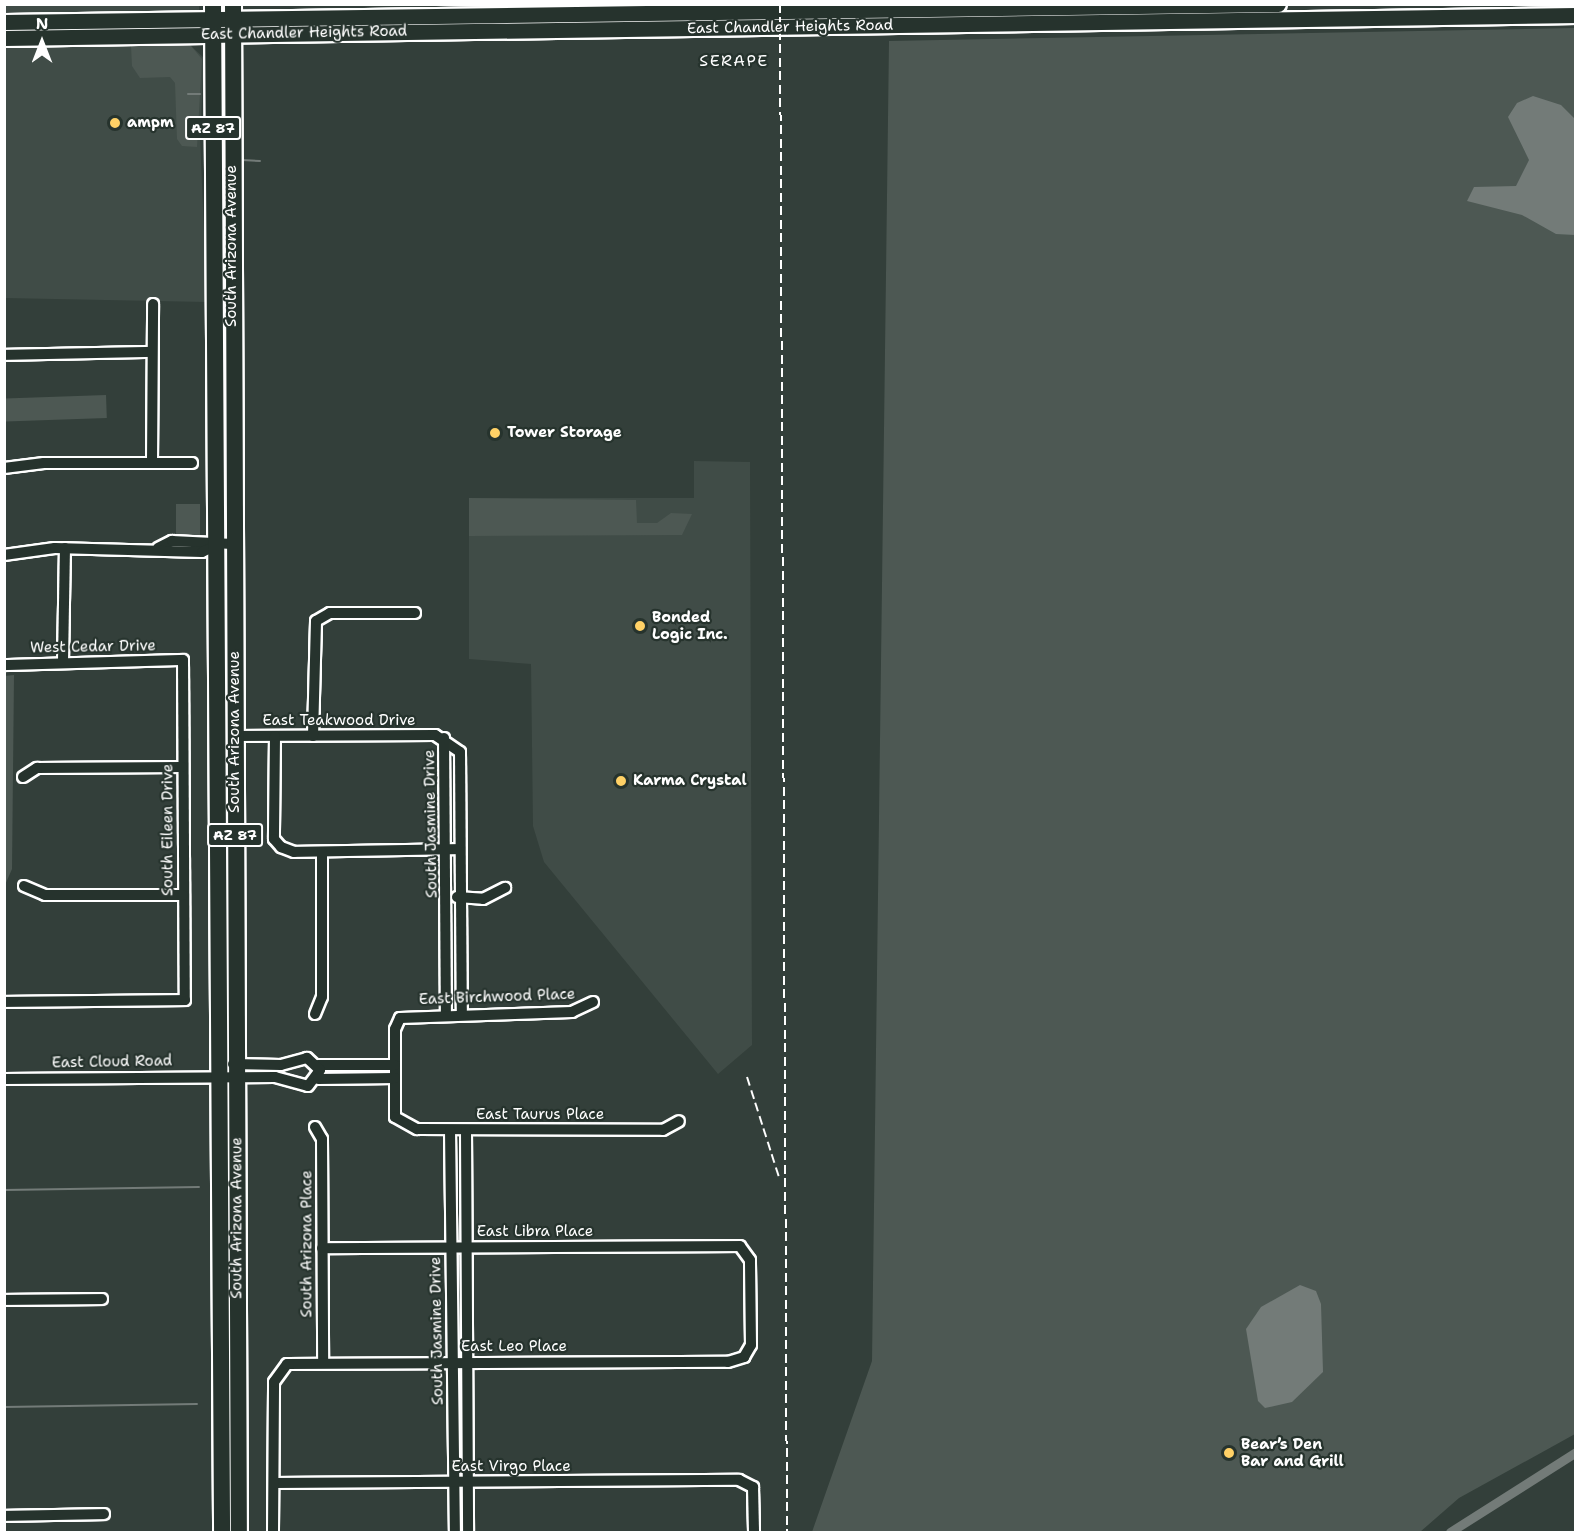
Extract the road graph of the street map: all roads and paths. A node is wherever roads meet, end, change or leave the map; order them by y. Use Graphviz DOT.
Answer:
graph roads {
  1 [pos="1278,4"];
  2 [pos="614,7"];
  3 [pos="1134,9"];
  4 [pos="1575,15"];
  5 [pos="822,18"];
  6 [pos="213,19"];
  7 [pos="232,19"];
  8 [pos="4,22"];
  9 [pos="4,38"];
  10 [pos="224,276"];
  11 [pos="153,304"];
  12 [pos="152,352"];
  13 [pos="4,355"];
  14 [pos="152,462"];
  15 [pos="192,464"];
  16 [pos="4,468"];
  17 [pos="225,544"];
  18 [pos="64,548"];
  19 [pos="4,555"];
  20 [pos="415,613"];
  21 [pos="183,660"];
  22 [pos="63,661"];
  23 [pos="4,665"];
  24 [pos="235,735"];
  25 [pos="275,736"];
  26 [pos="314,736"];
  27 [pos="444,738"];
  28 [pos="182,767"];
  29 [pos="23,777"];
  30 [pos="454,849"];
  31 [pos="322,852"];
  32 [pos="24,886"];
  33 [pos="504,888"];
  34 [pos="183,895"];
  35 [pos="462,896"];
  36 [pos="447,898"];
  37 [pos="4,1002"];
  38 [pos="593,1002"];
  39 [pos="446,1013"];
  40 [pos="462,1013"];
  41 [pos="315,1014"];
  42 [pos="318,1065"];
  43 [pos="395,1065"];
  44 [pos="220,1070"];
  45 [pos="237,1070"];
  46 [pos="395,1078"];
  47 [pos="4,1079"];
  48 [pos="318,1079"];
  49 [pos="679,1121"];
  50 [pos="315,1127"];
  51 [pos="450,1130"];
  52 [pos="466,1130"];
  53 [pos="451,1247"];
  54 [pos="467,1247"];
  55 [pos="322,1248"];
  56 [pos="102,1299"];
  57 [pos="4,1300"];
  58 [pos="747,1354"];
  59 [pos="453,1362"];
  60 [pos="467,1362"];
  61 [pos="323,1363"];
  62 [pos="454,1482"];
  63 [pos="468,1482"];
  64 [pos="274,1484"];
  65 [pos="104,1514"];
  66 [pos="4,1516"];
  67 [pos="222,1533"];
  68 [pos="239,1533"];
  69 [pos="273,1533"];
  70 [pos="455,1533"];
  71 [pos="468,1533"];
  72 [pos="754,1533"];
  1 -- 3 [label="main road, East Chandler Heights Road"];
  2 -- 5 [label="main road, East Chandler Heights Road"];
  2 -- 7 [label="main road, East Chandler Heights Road"];
  3 -- 4 [label="main road, East Chandler Heights Road"];
  3 -- 5 [label="main road, East Chandler Heights Road"];
  5 -- 7 [label="main road, East Chandler Heights Road"];
  6 -- 7 [label="main road, East Chandler Heights Road"];
  6 -- 8 [label="main road, East Chandler Heights Road"];
  6 -- 9 [label="main road, East Chandler Heights Road"];
  6 -- 10 [label="main road, South Arizona Avenue / AZ 87"];
  7 -- 10 [label="main road, South Arizona Avenue / AZ 87"];
  10 -- 17 [label="main road, South Arizona Avenue / AZ 87"];
  11 -- 12 [label="street"];
  12 -- 13 [label="street"];
  12 -- 14 [label="street"];
  14 -- 15 [label="street"];
  14 -- 16 [label="street"];
  17 -- 18 [label="street"];
  17 -- 24 [label="main road, South Arizona Avenue / AZ 87"];
  17 -- 44 [label="main road, South Arizona Avenue / AZ 87"];
  18 -- 19 [label="street"];
  18 -- 22 [label="street"];
  20 -- 26 [label="street"];
  21 -- 22 [label="street, West Cedar Drive"];
  21 -- 28 [label="street, South Eileen Drive"];
  22 -- 23 [label="street, West Cedar Drive"];
  24 -- 25 [label="street, East Teakwood Drive"];
  24 -- 45 [label="main road, South Arizona Avenue / AZ 87"];
  25 -- 26 [label="street, East Teakwood Drive"];
  25 -- 31 [label="street"];
  26 -- 27 [label="street, East Teakwood Drive"];
  27 -- 30 [label="street, South Jasmine Drive"];
  28 -- 29 [label="street"];
  28 -- 34 [label="street, South Eileen Drive"];
  30 -- 31 [label="street"];
  30 -- 35 [label="street, South Jasmine Drive"];
  30 -- 36 [label="street, South Jasmine Drive"];
  31 -- 41 [label="street"];
  32 -- 34 [label="street"];
  33 -- 35 [label="street"];
  34 -- 37 [label="street, South Eileen Drive"];
  35 -- 36 [label="street"];
  35 -- 40 [label="street, South Jasmine Drive"];
  36 -- 39 [label="street, South Jasmine Drive"];
  38 -- 40 [label="street, East Birchwood Place"];
  39 -- 40 [label="street, East Birchwood Place"];
  39 -- 43 [label="street, East Birchwood Place"];
  42 -- 43 [label="street"];
  42 -- 45 [label="street"];
  42 -- 48 [label="street"];
  43 -- 46 [label="street"];
  44 -- 45 [label="street"];
  44 -- 47 [label="street, East Cloud Road"];
  44 -- 67 [label="main road, South Arizona Avenue / AZ 87"];
  45 -- 48 [label="street"];
  45 -- 68 [label="main road, South Arizona Avenue / AZ 87"];
  46 -- 48 [label="street"];
  46 -- 51 [label="street, East Taurus Place"];
  49 -- 52 [label="street, East Taurus Place"];
  50 -- 55 [label="street, South Arizona Place"];
  51 -- 52 [label="street, East Taurus Place"];
  51 -- 53 [label="street, South Jasmine Drive"];
  52 -- 54 [label="street, South Jasmine Drive"];
  53 -- 54 [label="street, East Libra Place"];
  53 -- 55 [label="street, East Libra Place"];
  53 -- 59 [label="street, South Jasmine Drive"];
  54 -- 58 [label="street, East Libra Place"];
  54 -- 60 [label="street, South Jasmine Drive"];
  55 -- 61 [label="street, South Arizona Place"];
  56 -- 57 [label="street"];
  58 -- 60 [label="street, East Leo Place"];
  59 -- 60 [label="street, East Leo Place"];
  59 -- 61 [label="street, East Leo Place"];
  59 -- 62 [label="street, South Jasmine Drive"];
  60 -- 63 [label="street, South Jasmine Drive"];
  61 -- 64 [label="street, East Leo Place"];
  62 -- 63 [label="street, East Virgo Place"];
  62 -- 64 [label="street, East Virgo Place"];
  62 -- 70 [label="street, South Jasmine Drive"];
  63 -- 71 [label="street, South Jasmine Drive"];
  63 -- 72 [label="street, East Virgo Place"];
  64 -- 69 [label="street"];
  65 -- 66 [label="street"];
}
